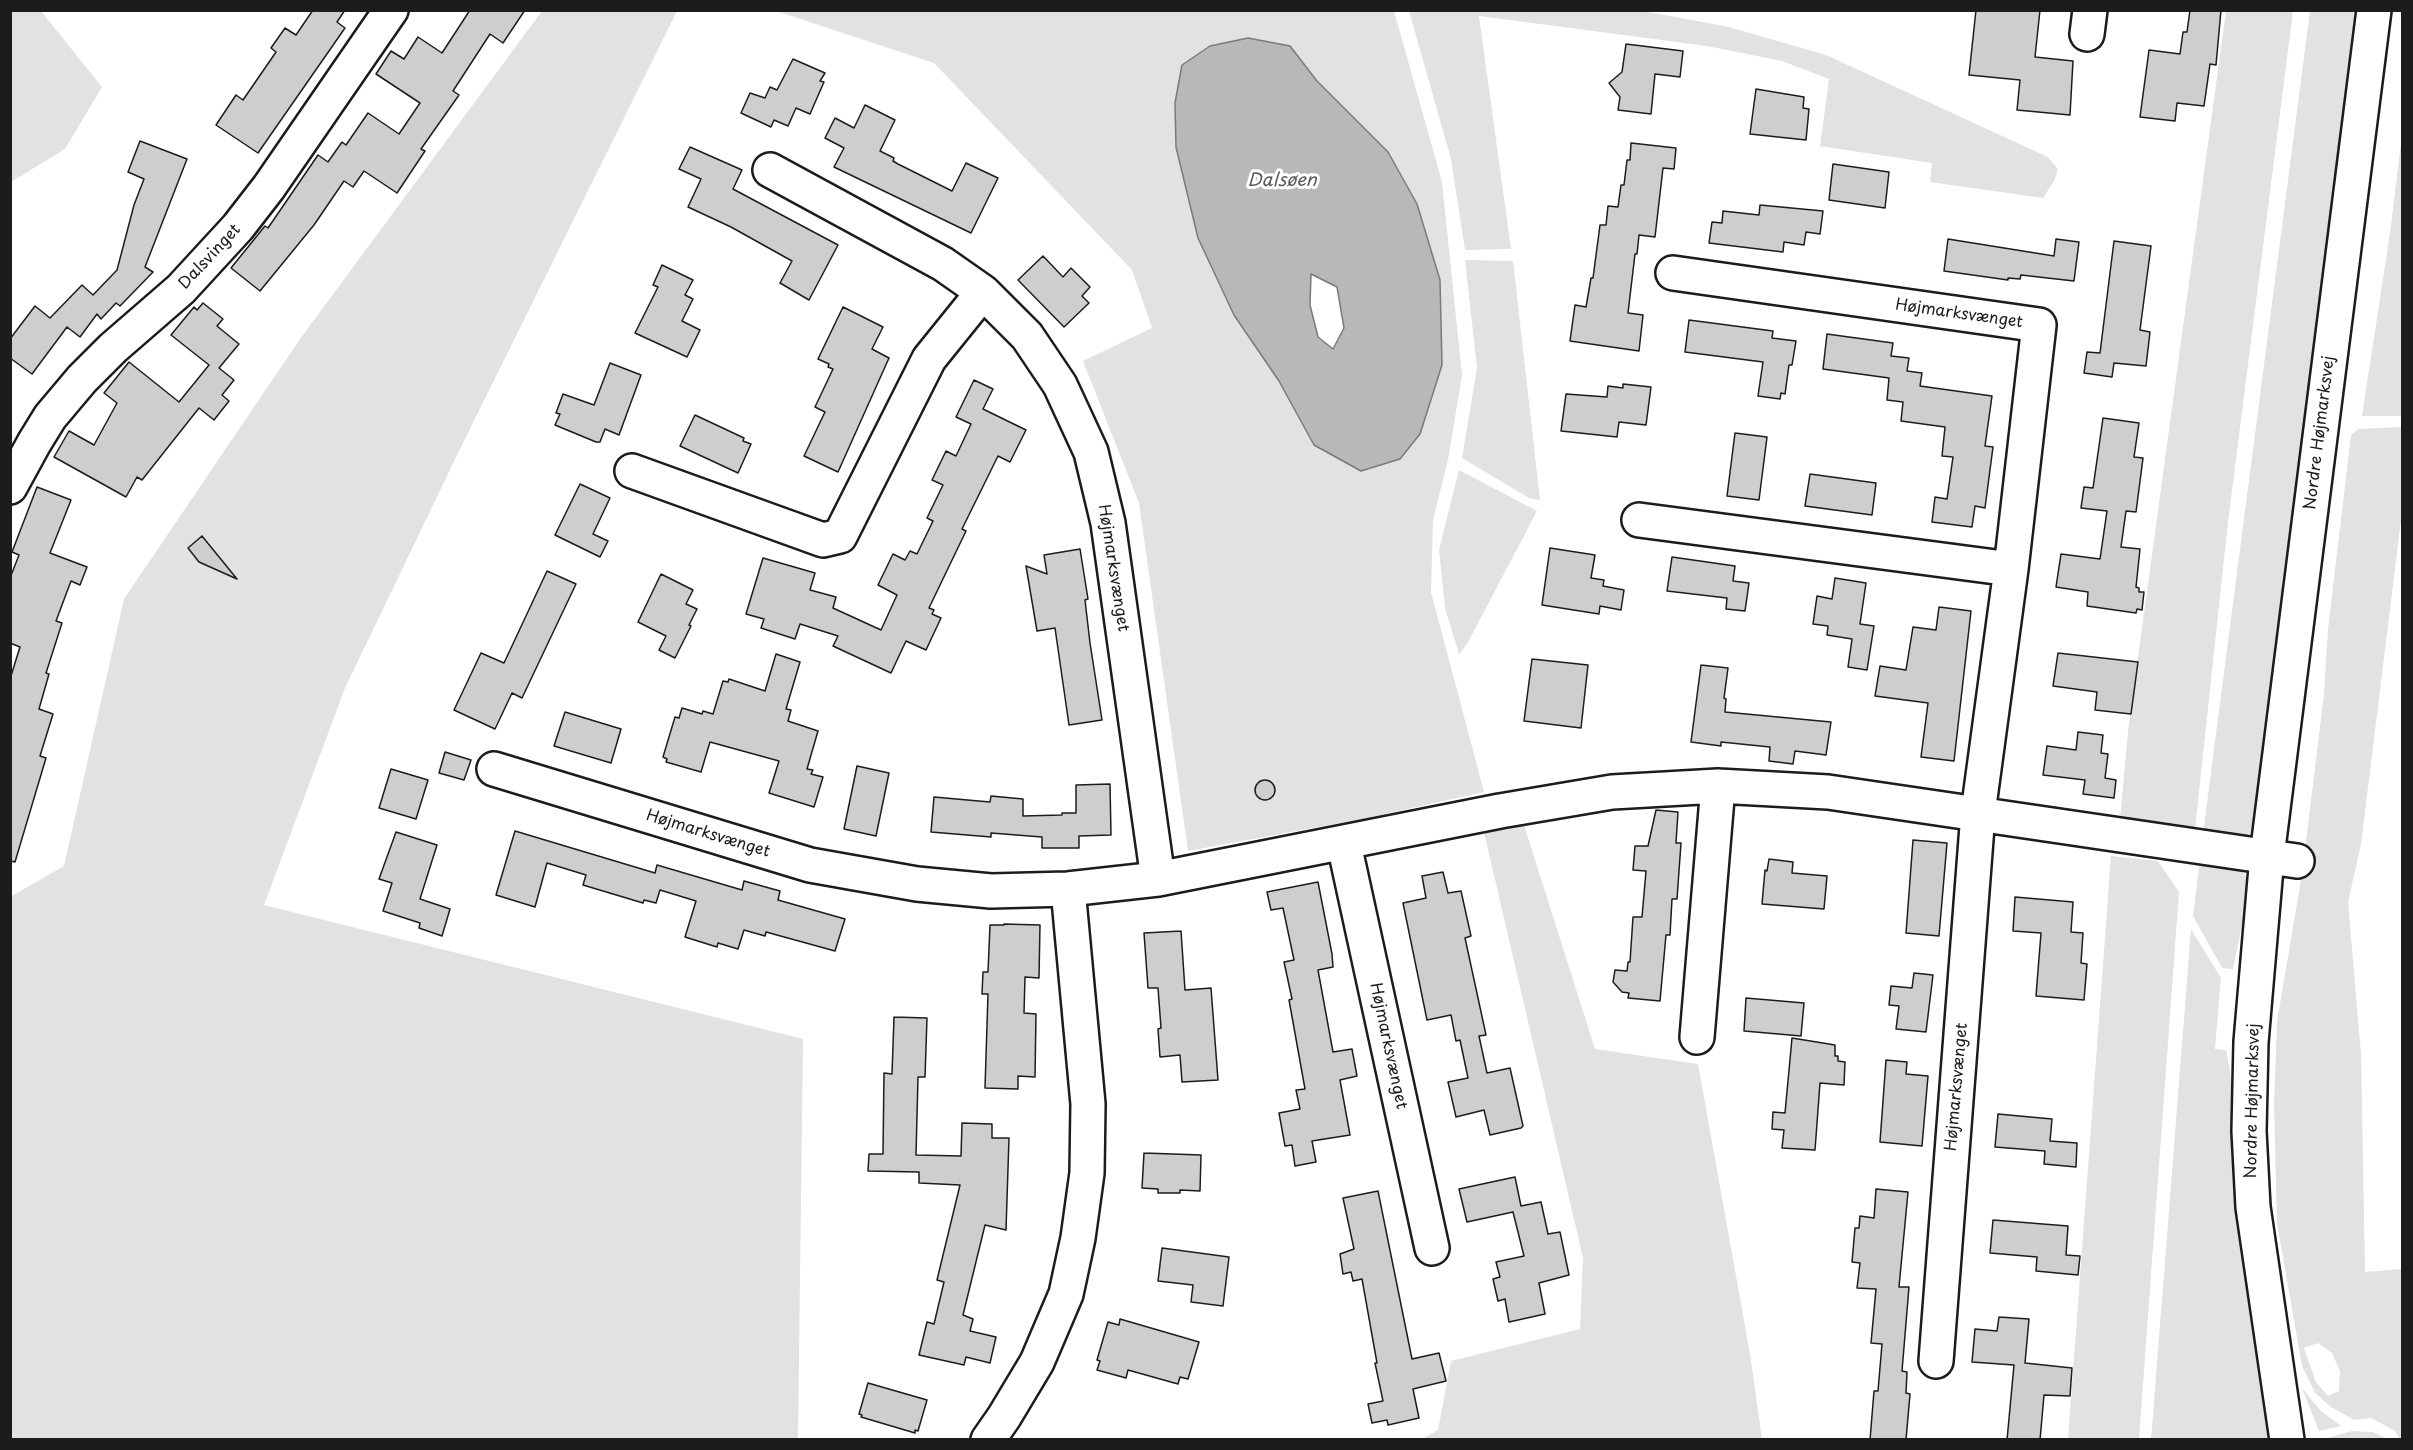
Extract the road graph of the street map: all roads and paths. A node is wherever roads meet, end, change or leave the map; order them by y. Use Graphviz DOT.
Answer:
graph roads {
  1 [pos="391,10"];
  2 [pos="2374,10"];
  3 [pos="770,170"];
  4 [pos="1672,273"];
  5 [pos="983,292"];
  6 [pos="632,471"];
  7 [pos="10,487"];
  8 [pos="1639,520"];
  9 [pos="2011,569"];
  10 [pos="494,769"];
  11 [pos="1718,786"];
  12 [pos="1978,813"];
  13 [pos="1344,844"];
  14 [pos="2282,859"];
  15 [pos="1158,879"];
  16 [pos="1068,890"];
  17 [pos="1697,1037"];
  18 [pos="1432,1248"];
  19 [pos="2274,1344"];
  20 [pos="1936,1361"];
  21 [pos="988,1440"];
  22 [pos="2287,1440"];
  23 [pos="2311,1440"];
  1 -- 7 [label="street, Dalsvinget"];
  2 -- 14 [label="street, Nordre Højmarksvej"];
  3 -- 5 [label="street, Højmarksvænget"];
  4 -- 9 [label="street, Højmarksvænget"];
  5 -- 6 [label="street"];
  5 -- 15 [label="street, Højmarksvænget"];
  8 -- 9 [label="street"];
  9 -- 12 [label="street, Højmarksvænget"];
  10 -- 16 [label="street, Højmarksvænget"];
  11 -- 12 [label="street, Højmarksvænget"];
  11 -- 13 [label="street, Højmarksvænget"];
  11 -- 17 [label="street"];
  12 -- 14 [label="street, Højmarksvænget"];
  12 -- 20 [label="street, Højmarksvænget"];
  13 -- 15 [label="street, Højmarksvænget"];
  13 -- 18 [label="street, Højmarksvænget"];
  14 -- 19 [label="street, Nordre Højmarksvej"];
  15 -- 16 [label="street, Højmarksvænget"];
  16 -- 21 [label="street"];
  19 -- 22 [label="street, Nordre Højmarksvej"];
  19 -- 23 [label="street, Nordre Højmarksvej"];
}
